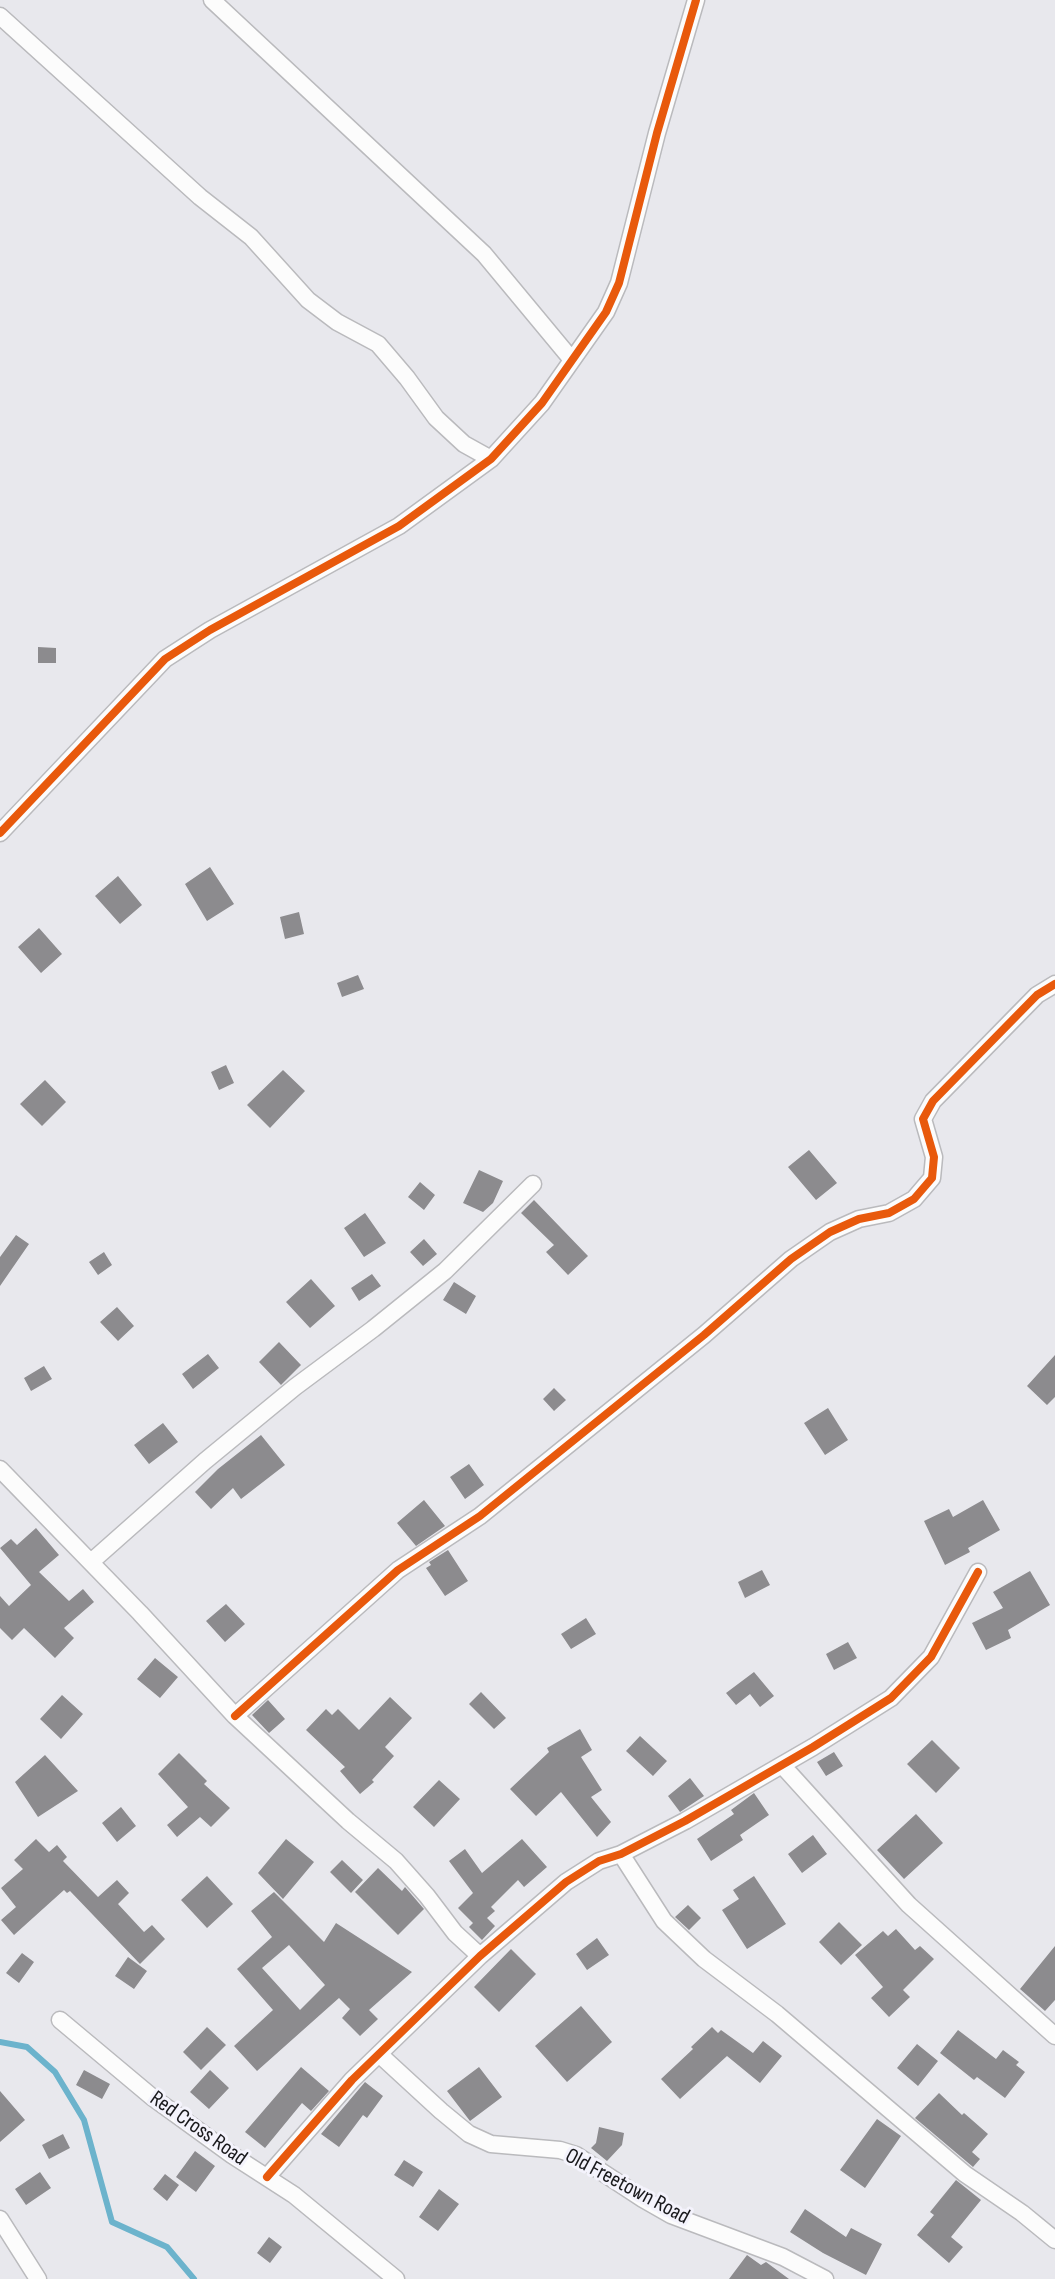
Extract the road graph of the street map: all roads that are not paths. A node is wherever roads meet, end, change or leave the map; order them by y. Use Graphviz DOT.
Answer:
graph roads {
  1 [pos="212,0"];
  2 [pos="696,0"];
  3 [pos="0,16"];
  4 [pos="572,360"];
  5 [pos="491,459"];
  6 [pos="0,833"];
  7 [pos="1055,984"];
  8 [pos="533,1184"];
  9 [pos="0,1469"];
  10 [pos="91,1562"];
  11 [pos="978,1572"];
  12 [pos="235,1716"];
  13 [pos="782,1765"];
  14 [pos="621,1854"];
  15 [pos="480,1956"];
  16 [pos="60,2020"];
  17 [pos="1055,2036"];
  18 [pos="379,2054"];
  19 [pos="267,2176"];
  20 [pos="0,2219"];
  21 [pos="1055,2240"];
  22 [pos="38,2279"];
  23 [pos="396,2279"];
  24 [pos="825,2279"];
  1 -- 4 [label="street"];
  2 -- 4 [label="street"];
  3 -- 5 [label="street"];
  4 -- 5 [label="street"];
  5 -- 6 [label="street"];
  7 -- 12 [label="street"];
  8 -- 10 [label="street"];
  9 -- 10 [label="street"];
  10 -- 12 [label="street"];
  11 -- 13 [label="street"];
  12 -- 15 [label="street"];
  13 -- 14 [label="street"];
  13 -- 17 [label="street"];
  14 -- 15 [label="street"];
  14 -- 21 [label="street"];
  15 -- 18 [label="street"];
  16 -- 19 [label="street, Red Cross Road"];
  18 -- 19 [label="street"];
  18 -- 24 [label="street, Old Freetown Road"];
  19 -- 23 [label="street, Red Cross Road"];
  20 -- 22 [label="street"];
}
